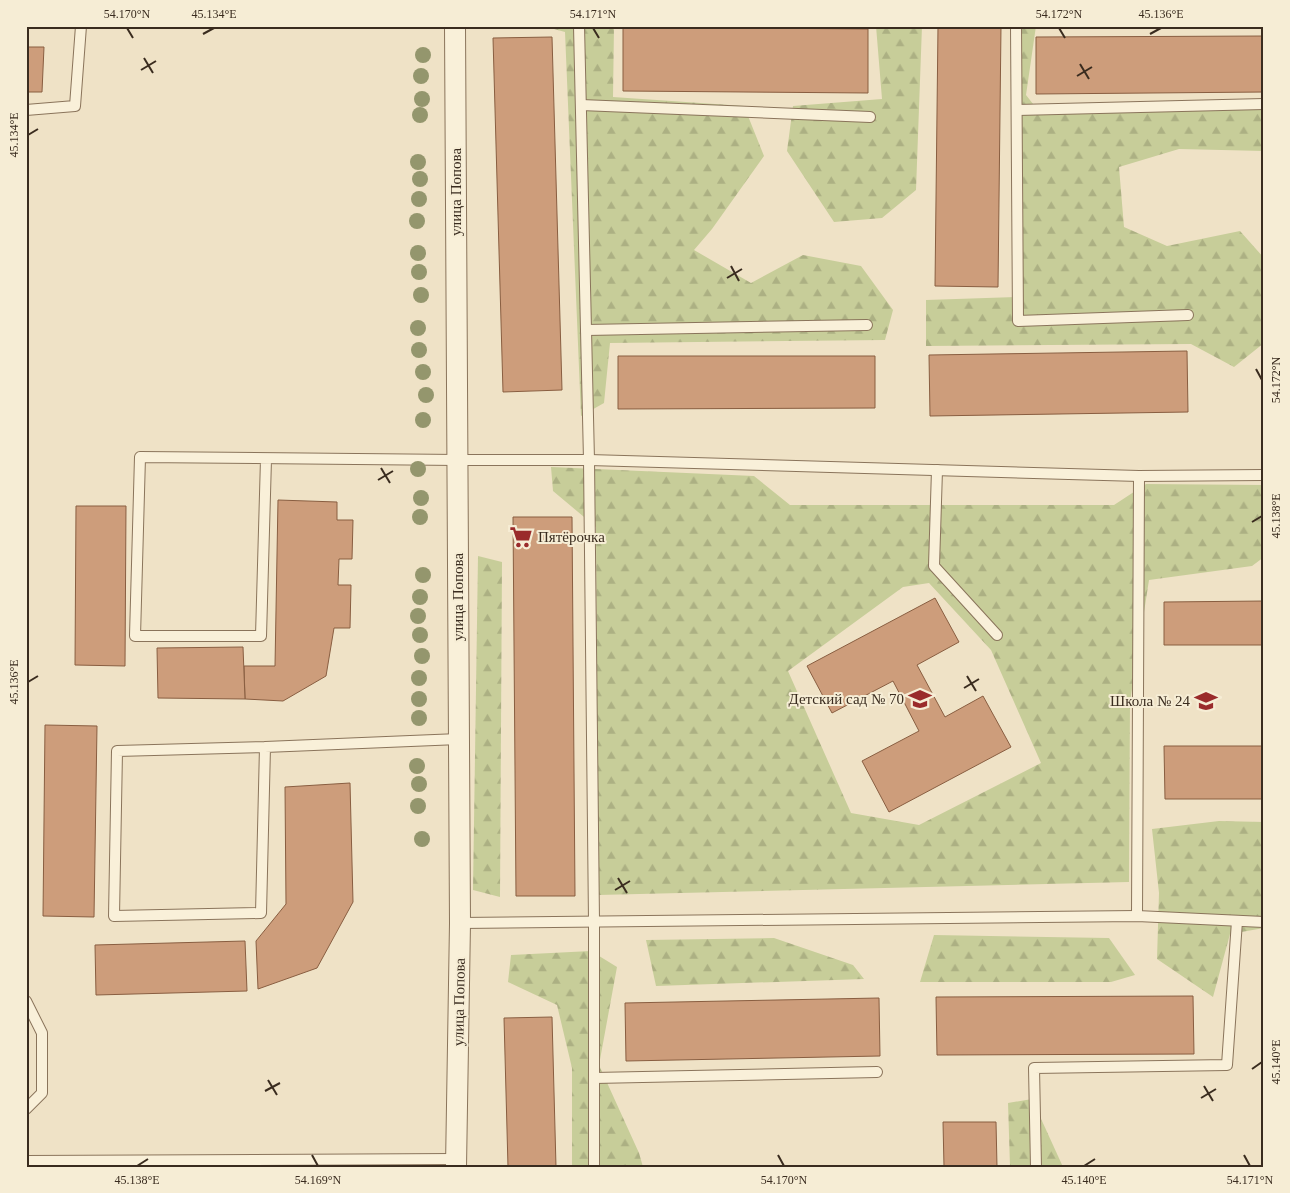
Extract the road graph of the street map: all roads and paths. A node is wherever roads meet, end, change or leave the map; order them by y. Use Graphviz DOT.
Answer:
graph roads {
  1 [pos="81,26"];
  2 [pos="455,26"];
  3 [pos="579,26"];
  4 [pos="1016,26"];
  5 [pos="580,104"];
  6 [pos="1264,104"];
  7 [pos="26,110"];
  8 [pos="1017,110"];
  9 [pos="870,117"];
  10 [pos="1188,316"];
  11 [pos="867,325"];
  12 [pos="586,330"];
  13 [pos="266,459"];
  14 [pos="458,460"];
  15 [pos="589,460"];
  16 [pos="937,470"];
  17 [pos="1264,475"];
  18 [pos="1139,476"];
  19 [pos="997,635"];
  20 [pos="459,739"];
  21 [pos="264,747"];
  22 [pos="1138,916"];
  23 [pos="594,921"];
  24 [pos="1237,921"];
  25 [pos="1264,922"];
  26 [pos="460,923"];
  27 [pos="26,1001"];
  28 [pos="877,1072"];
  29 [pos="594,1078"];
  30 [pos="26,1109"];
  31 [pos="26,1161"];
  32 [pos="264,1163"];
  33 [pos="456,1163"];
  34 [pos="594,1167"];
  35 [pos="1036,1167"];
  1 -- 7 [label="lane"];
  2 -- 14 [label="street, улица Попова"];
  3 -- 5 [label="lane"];
  4 -- 8 [label="lane"];
  5 -- 9 [label="lane"];
  5 -- 12 [label="lane"];
  6 -- 8 [label="lane"];
  8 -- 10 [label="lane"];
  11 -- 12 [label="lane"];
  12 -- 15 [label="lane"];
  13 -- 13 [label="lane"];
  13 -- 14 [label="lane"];
  14 -- 15 [label="lane"];
  14 -- 20 [label="street, улица Попова"];
  15 -- 16 [label="lane"];
  15 -- 23 [label="lane"];
  16 -- 18 [label="lane"];
  16 -- 19 [label="lane"];
  17 -- 18 [label="lane"];
  18 -- 22 [label="lane"];
  20 -- 21 [label="lane"];
  20 -- 26 [label="street, улица Попова"];
  21 -- 21 [label="lane"];
  22 -- 23 [label="lane"];
  22 -- 24 [label="lane"];
  23 -- 26 [label="lane"];
  23 -- 29 [label="lane"];
  24 -- 25 [label="lane"];
  24 -- 35 [label="lane"];
  26 -- 33 [label="street, улица Попова"];
  27 -- 30 [label="lane"];
  28 -- 29 [label="lane"];
  29 -- 34 [label="lane"];
  31 -- 32 [label="lane"];
  32 -- 33 [label="lane"];
}
